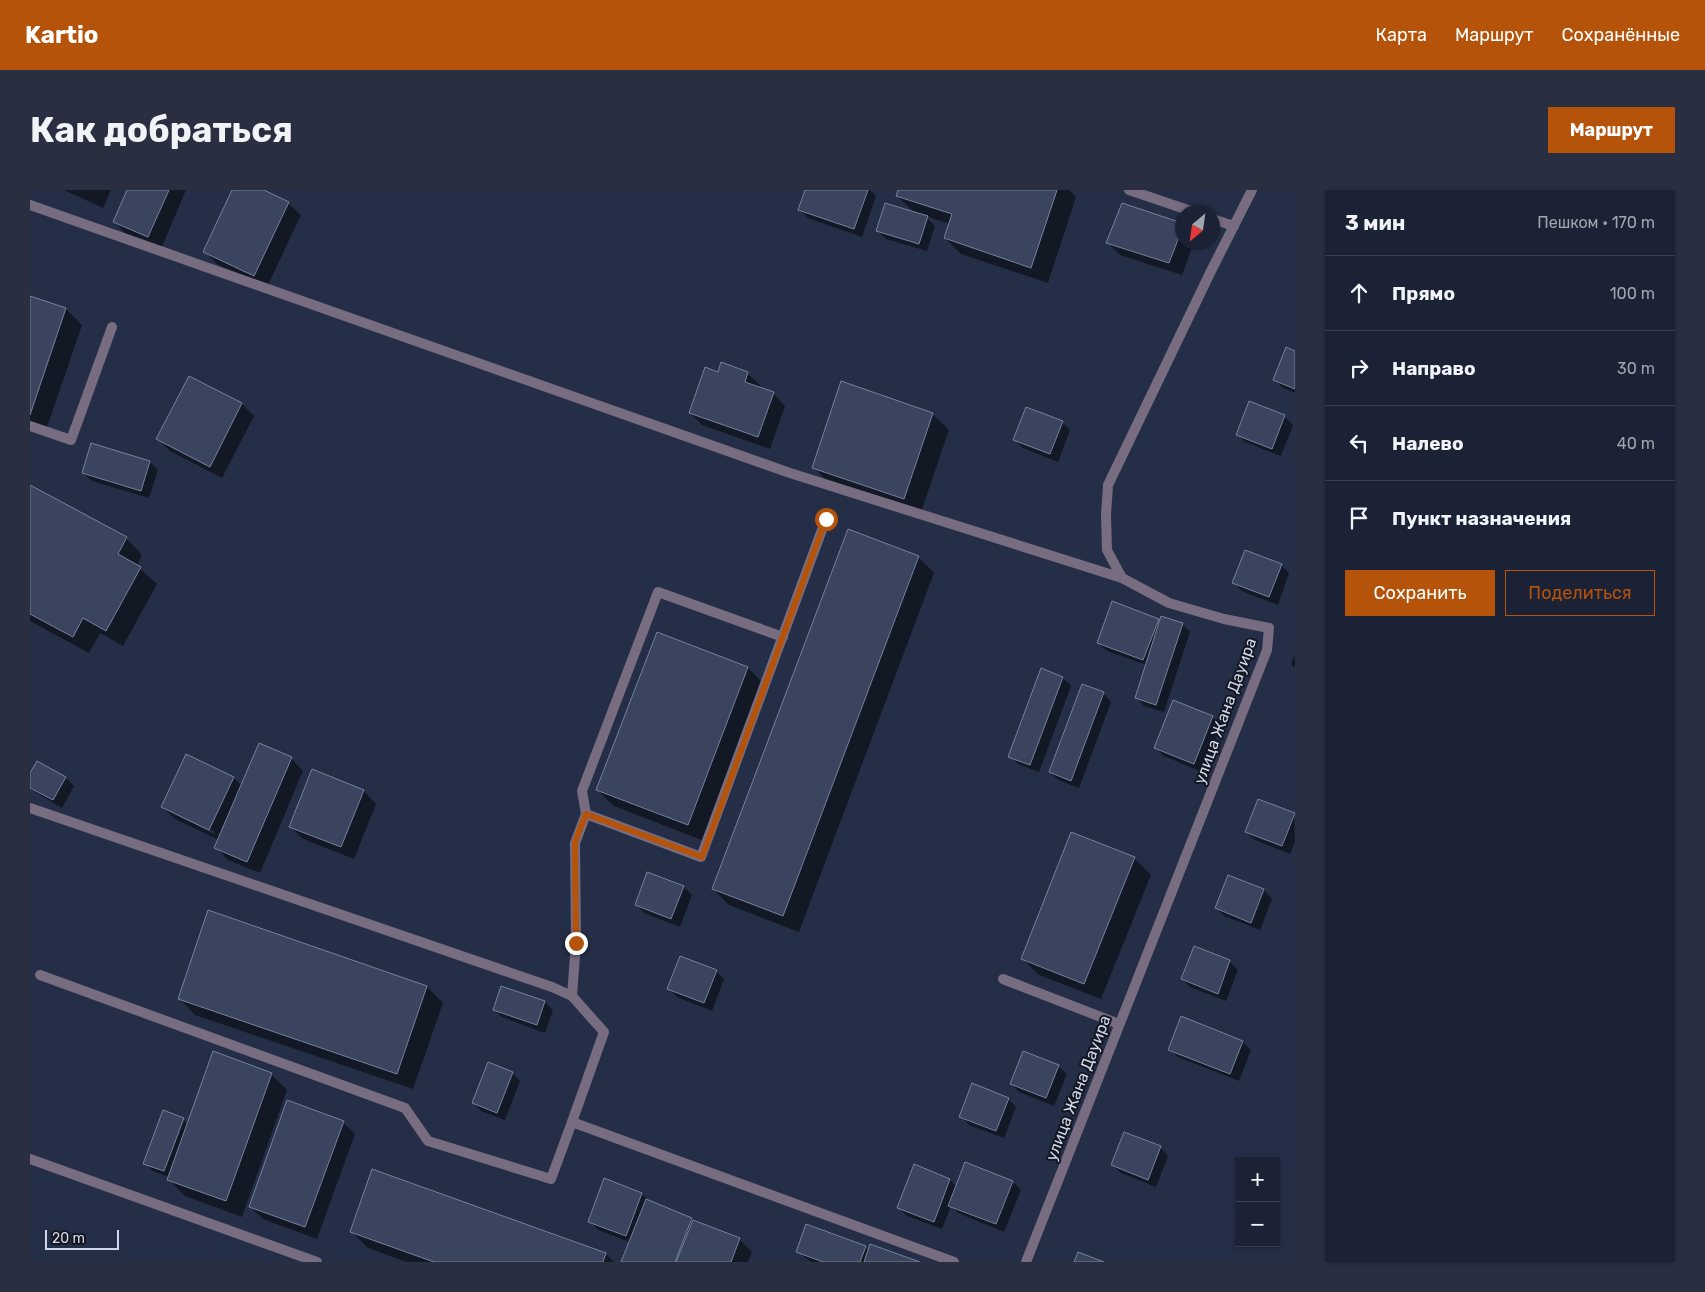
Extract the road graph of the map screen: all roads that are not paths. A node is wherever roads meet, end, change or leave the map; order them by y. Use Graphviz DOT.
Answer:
graph roads {
  1 [pos="1129,190"];
  2 [pos="1252,190"];
  3 [pos="30,204"];
  4 [pos="1175,206"];
  5 [pos="1220,222"];
  6 [pos="1234,226"];
  7 [pos="112,327"];
  8 [pos="30,426"];
  9 [pos="826,519"];
  10 [pos="1122,578"];
  11 [pos="783,636"];
  12 [pos="30,808"];
  13 [pos="586,814"];
  14 [pos="40,975"];
  15 [pos="1002,979"];
  16 [pos="572,996"];
  17 [pos="1119,1024"];
  18 [pos="572,1122"];
  19 [pos="30,1159"];
  20 [pos="318,1262"];
  21 [pos="954,1262"];
  22 [pos="1026,1262"];
  1 -- 4 [label="street"];
  2 -- 6 [label="street"];
  3 -- 10 [label="street"];
  5 -- 6 [label="street"];
  6 -- 10 [label="street"];
  7 -- 8 [label="street"];
  9 -- 11 [label="street"];
  10 -- 17 [label="street, улица Жана Дауира"];
  11 -- 13 [label="street"];
  11 -- 13 [label="street"];
  12 -- 16 [label="street"];
  13 -- 16 [label="street"];
  14 -- 18 [label="street"];
  15 -- 17 [label="street"];
  16 -- 18 [label="street"];
  17 -- 22 [label="street, улица Жана Дауира"];
  18 -- 21 [label="street"];
  19 -- 20 [label="street"];
}
